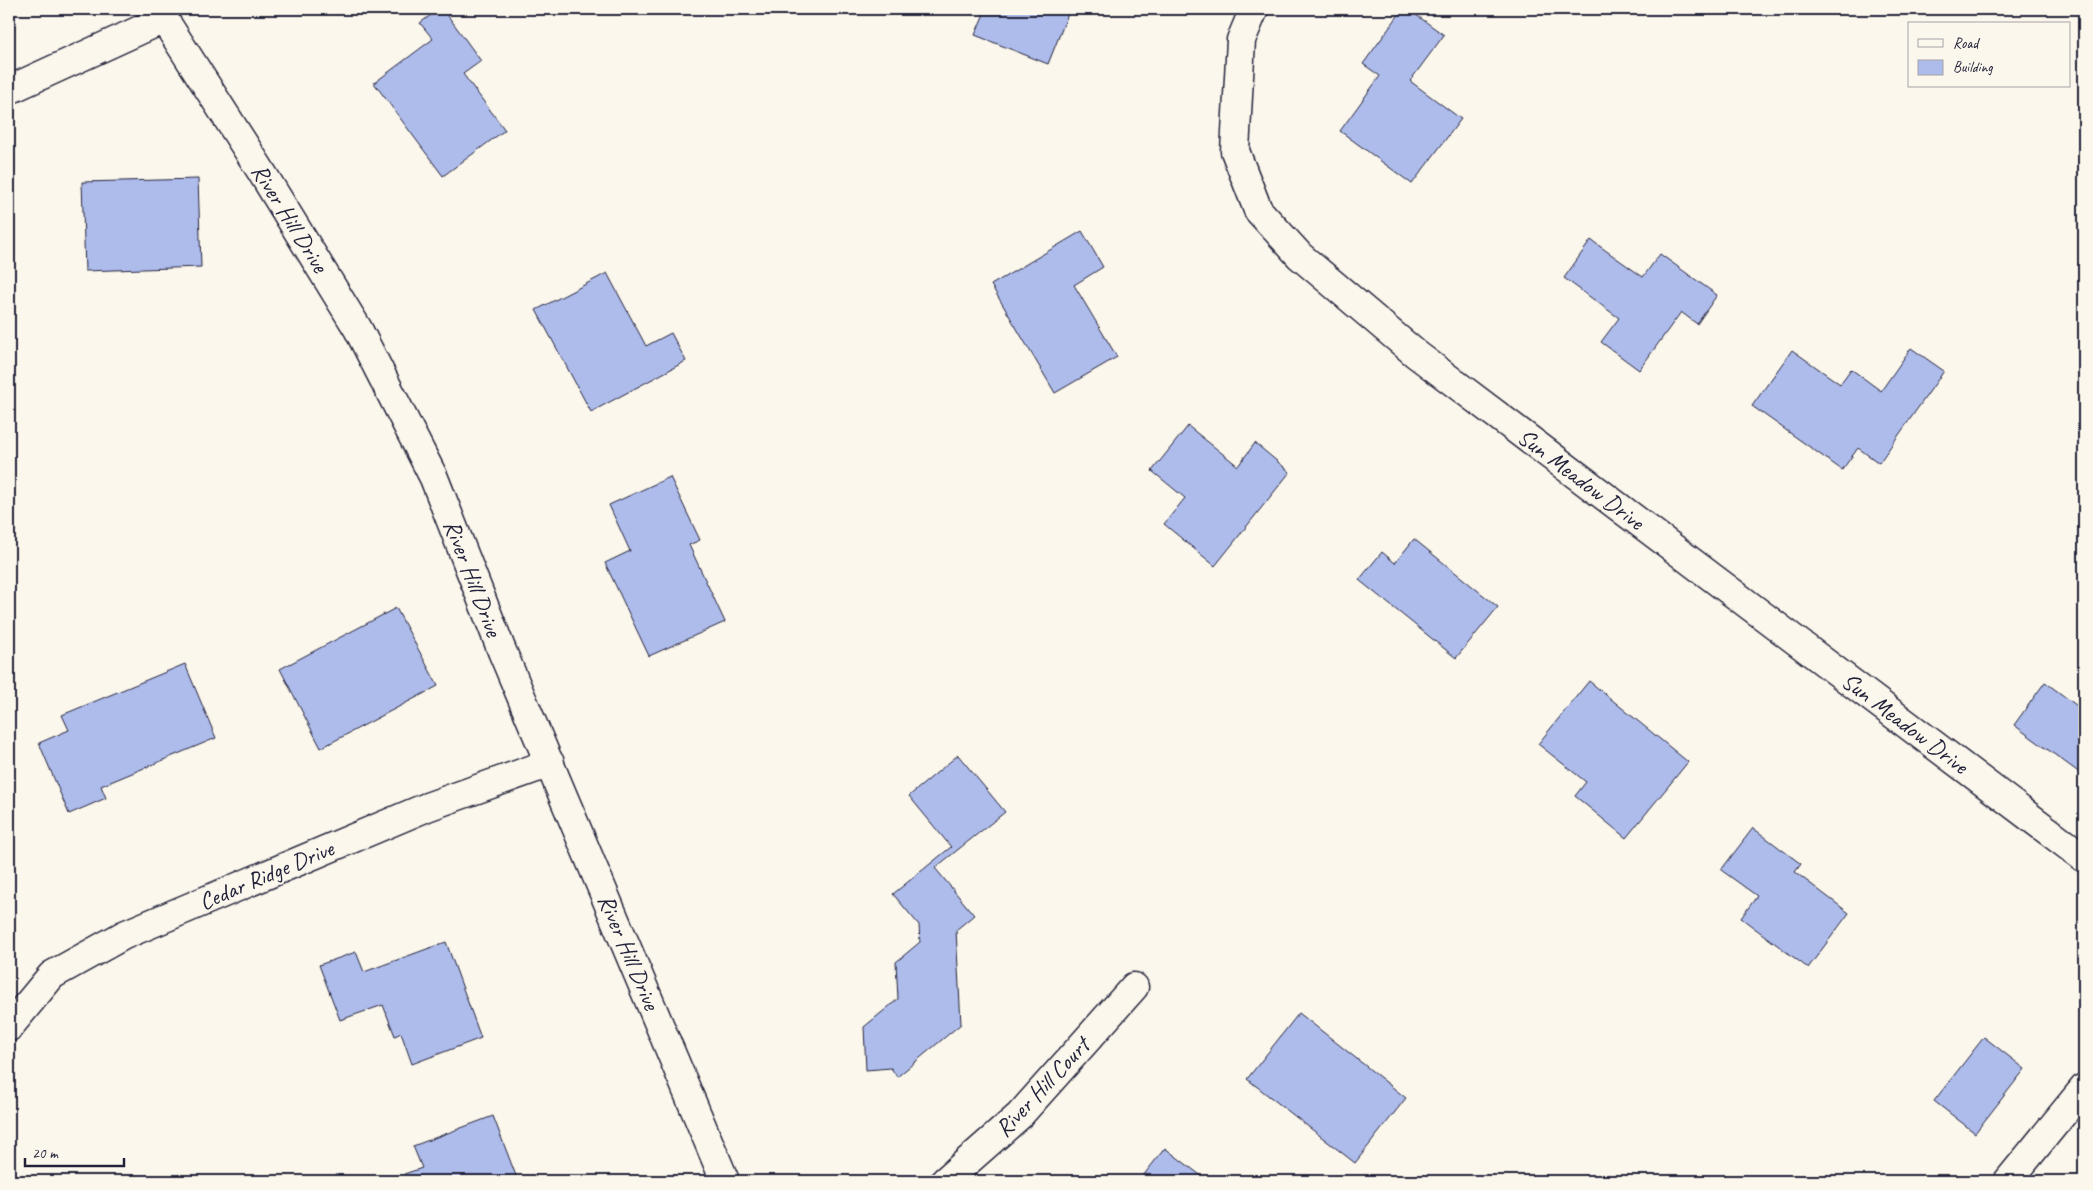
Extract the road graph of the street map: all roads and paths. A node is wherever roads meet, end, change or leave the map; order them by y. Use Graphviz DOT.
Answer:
graph roads {
  1 [pos="1254,9"];
  2 [pos="159,14"];
  3 [pos="9,90"];
  4 [pos="550,763"];
  5 [pos="2084,858"];
  6 [pos="1134,987"];
  7 [pos="9,1027"];
  8 [pos="2084,1088"];
  9 [pos="725,1181"];
  10 [pos="945,1181"];
  11 [pos="2008,1181"];
  1 -- 5 [label="street, Sun Meadow Drive"];
  2 -- 3 [label="street"];
  2 -- 4 [label="street, River Hill Drive"];
  4 -- 7 [label="street, Cedar Ridge Drive"];
  4 -- 9 [label="street, River Hill Drive"];
  6 -- 10 [label="street, River Hill Court"];
  8 -- 11 [label="street"];
}
